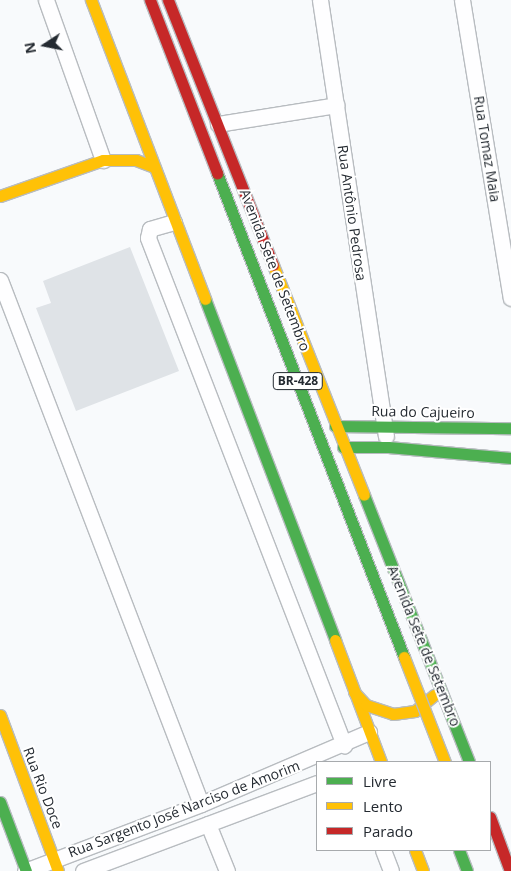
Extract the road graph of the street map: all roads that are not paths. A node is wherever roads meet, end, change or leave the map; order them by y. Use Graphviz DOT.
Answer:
graph roads {
  1 [pos="46,0"];
  2 [pos="91,0"];
  3 [pos="150,0"];
  4 [pos="168,0"];
  5 [pos="320,0"];
  6 [pos="462,0"];
  7 [pos="336,105"];
  8 [pos="218,124"];
  9 [pos="103,160"];
  10 [pos="154,167"];
  11 [pos="0,196"];
  12 [pos="174,222"];
  13 [pos="0,280"];
  14 [pos="511,298"];
  15 [pos="336,426"];
  16 [pos="384,426"];
  17 [pos="511,428"];
  18 [pos="343,447"];
  19 [pos="388,447"];
  20 [pos="511,458"];
  21 [pos="437,675"];
  22 [pos="354,691"];
  23 [pos="401,697"];
  24 [pos="0,715"];
  25 [pos="411,725"];
  26 [pos="368,732"];
  27 [pos="344,745"];
  28 [pos="380,761"];
  29 [pos="445,761"];
  30 [pos="469,761"];
  31 [pos="316,784"];
  32 [pos="0,802"];
  33 [pos="200,804"];
  34 [pos="491,820"];
  35 [pos="208,824"];
  36 [pos="383,851"];
  37 [pos="415,851"];
  38 [pos="459,851"];
  39 [pos="56,865"];
  40 [pos="26,871"];
  41 [pos="83,871"];
  42 [pos="227,871"];
  43 [pos="391,871"];
  44 [pos="423,871"];
  45 [pos="467,871"];
  46 [pos="510,871"];
  1 -- 9 [label="street"];
  2 -- 10 [label="main road"];
  3 -- 29 [label="main road, Avenida Sete de Setembro / BR-428, bridge"];
  4 -- 8 [label="main road, Avenida Sete de Setembro"];
  5 -- 7 [label="street, Rua Antônio Pedrosa"];
  6 -- 14 [label="street, Rua Tomaz Maia"];
  7 -- 8 [label="street"];
  7 -- 16 [label="street, Rua Antônio Pedrosa"];
  8 -- 15 [label="main road, Avenida Sete de Setembro"];
  9 -- 10 [label="main road"];
  9 -- 11 [label="main road"];
  10 -- 12 [label="main road"];
  12 -- 22 [label="main road"];
  12 -- 27 [label="street"];
  13 -- 33 [label="street"];
  15 -- 16 [label="main road, Rua do Cajueiro"];
  15 -- 18 [label="main road, Avenida Sete de Setembro"];
  16 -- 17 [label="main road, Rua do Cajueiro"];
  16 -- 19 [label="street, Rua Antônio Pedrosa"];
  18 -- 19 [label="main road"];
  18 -- 21 [label="main road, Avenida Sete de Setembro"];
  19 -- 20 [label="main road"];
  21 -- 22 [label="main road"];
  21 -- 30 [label="main road, Avenida Sete de Setembro"];
  22 -- 26 [label="main road"];
  23 -- 25 [label="main road"];
  24 -- 39 [label="main road, Rua Rio Doce"];
  26 -- 27 [label="street, Rua Sargento José Narciso de Amorim"];
  26 -- 28 [label="main road"];
  27 -- 33 [label="street, Rua Sargento José Narciso de Amorim"];
  31 -- 35 [label="street, Rua Sargento José Narciso de Amorim"];
  32 -- 40 [label="main road"];
  33 -- 39 [label="street, Rua Sargento José Narciso de Amorim"];
  34 -- 46 [label="main road"];
  35 -- 41 [label="street, Rua Sargento José Narciso de Amorim"];
  35 -- 42 [label="street"];
  36 -- 43 [label="street"];
  37 -- 44 [label="main road"];
  38 -- 45 [label="main road"];
  39 -- 40 [label="street, Rua Sargento José Narciso de Amorim"];
}
